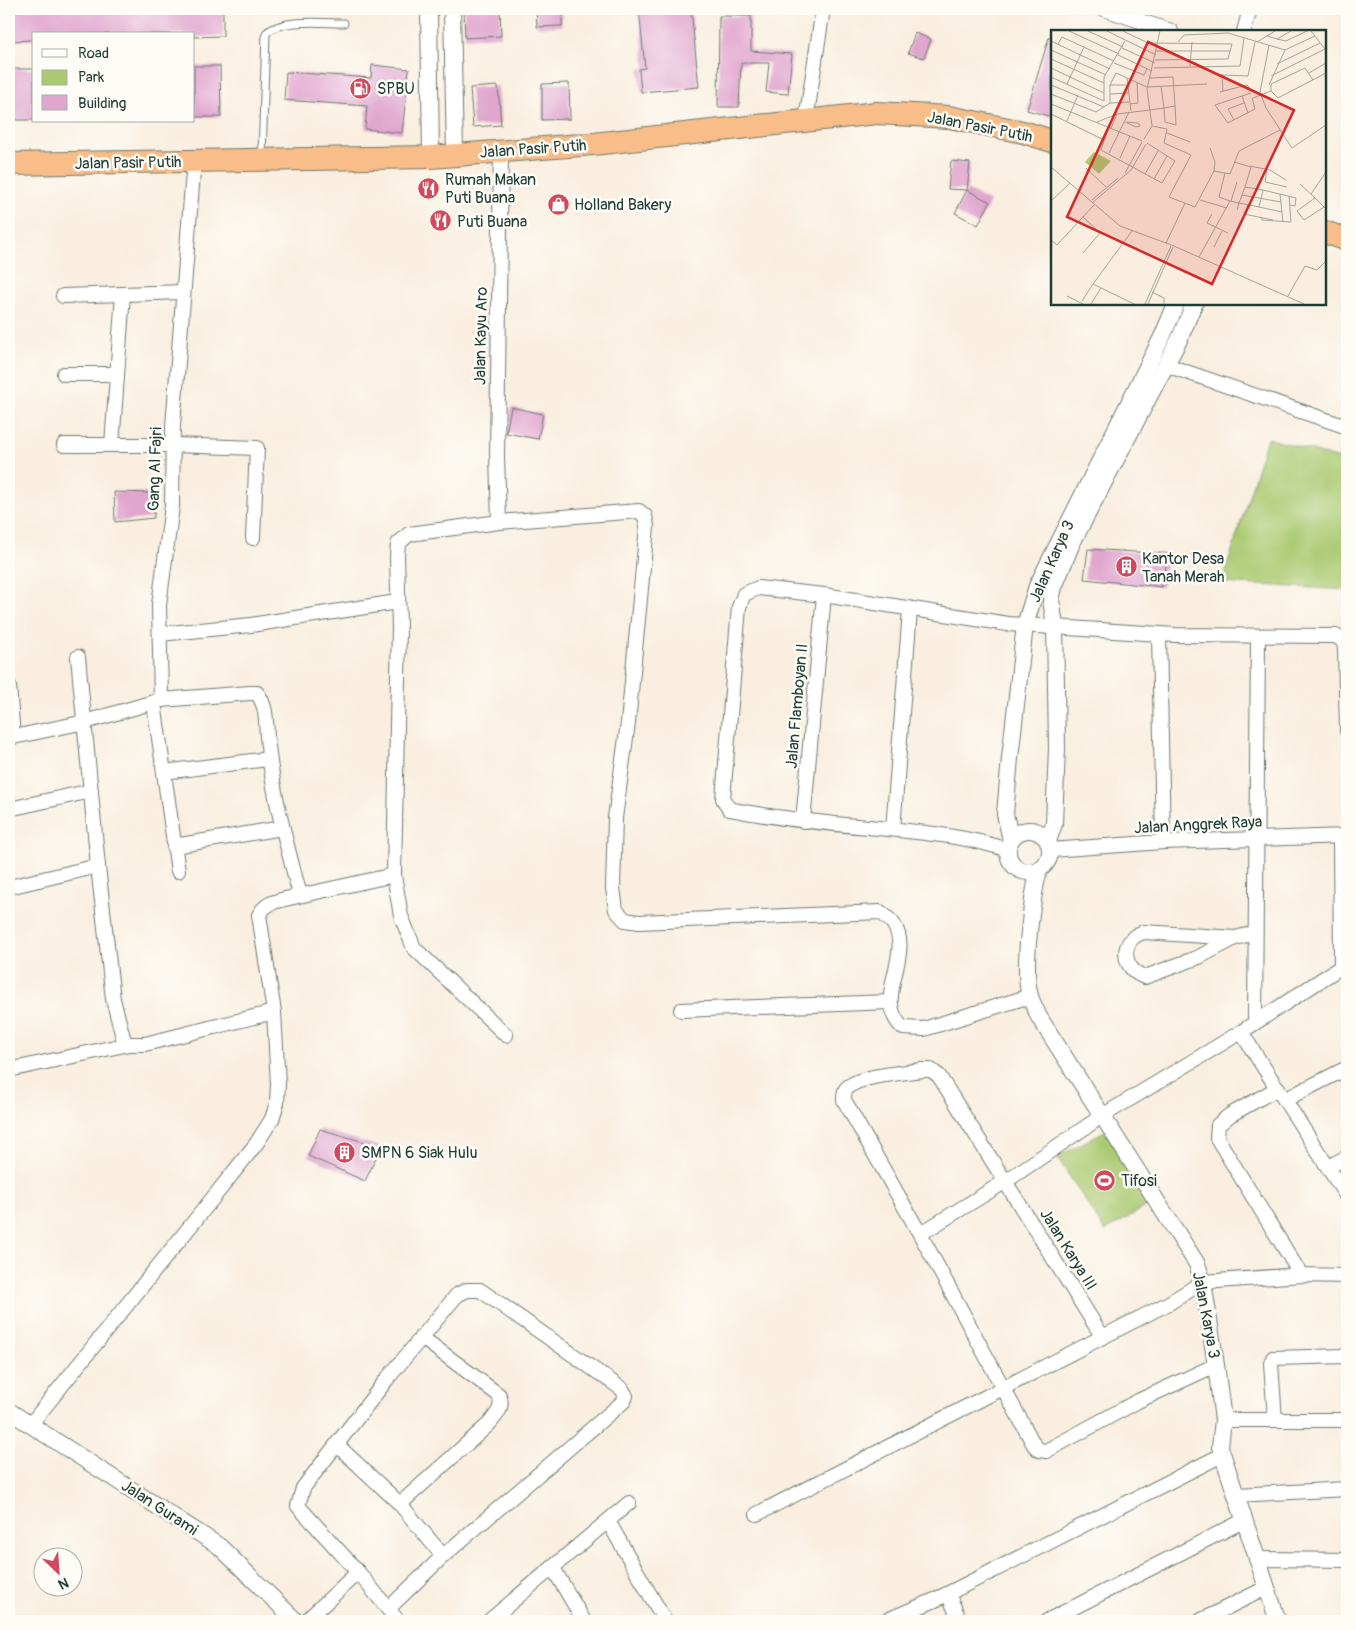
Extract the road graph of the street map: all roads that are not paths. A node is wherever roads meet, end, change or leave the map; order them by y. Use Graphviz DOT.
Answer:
graph roads {
  1 [pos="429,9"];
  2 [pos="452,9"];
  3 [pos="824,9"];
  4 [pos="1104,9"];
  5 [pos="1250,9"];
  6 [pos="344,23"];
  7 [pos="1168,30"];
  8 [pos="1244,30"];
  9 [pos="806,120"];
  10 [pos="1051,141"];
  11 [pos="501,151"];
  12 [pos="455,154"];
  13 [pos="431,157"];
  14 [pos="262,158"];
  15 [pos="194,160"];
  16 [pos="9,164"];
  17 [pos="1326,232"];
  18 [pos="1347,240"];
  19 [pos="183,292"];
  20 [pos="123,294"];
  21 [pos="63,296"];
  22 [pos="1176,305"];
  23 [pos="1194,305"];
  24 [pos="1163,335"];
  25 [pos="1179,340"];
  26 [pos="1166,365"];
  27 [pos="64,374"];
  28 [pos="117,374"];
  29 [pos="1347,427"];
  30 [pos="64,445"];
  31 [pos="112,445"];
  32 [pos="173,445"];
  33 [pos="499,522"];
  34 [pos="253,538"];
  35 [pos="1066,540"];
  36 [pos="824,595"];
  37 [pos="397,602"];
  38 [pos="910,610"];
  39 [pos="1025,625"];
  40 [pos="1055,625"];
  41 [pos="160,634"];
  42 [pos="1159,634"];
  43 [pos="1258,636"];
  44 [pos="78,657"];
  45 [pos="9,686"];
  46 [pos="157,701"];
  47 [pos="1347,721"];
  48 [pos="85,722"];
  49 [pos="1347,731"];
  50 [pos="11,737"];
  51 [pos="268,759"];
  52 [pos="164,772"];
  53 [pos="91,791"];
  54 [pos="9,809"];
  55 [pos="802,821"];
  56 [pos="282,828"];
  57 [pos="893,829"];
  58 [pos="1344,836"];
  59 [pos="1258,838"];
  60 [pos="1163,842"];
  61 [pos="1010,845"];
  62 [pos="1049,845"];
  63 [pos="174,846"];
  64 [pos="98,866"];
  65 [pos="1018,868"];
  66 [pos="1039,869"];
  67 [pos="178,871"];
  68 [pos="394,875"];
  69 [pos="9,887"];
  70 [pos="300,895"];
  71 [pos="1032,897"];
  72 [pos="1255,933"];
  73 [pos="1235,938"];
  74 [pos="1344,966"];
  75 [pos="1030,996"];
  76 [pos="890,1002"];
  77 [pos="681,1010"];
  78 [pos="274,1012"];
  79 [pos="1255,1023"];
  80 [pos="1241,1032"];
  81 [pos="506,1035"];
  82 [pos="129,1044"];
  83 [pos="1347,1068"];
  84 [pos="9,1070"];
  85 [pos="1282,1094"];
  86 [pos="1102,1116"];
  87 [pos="1347,1157"];
  88 [pos="1328,1167"];
  89 [pos="1006,1181"];
  90 [pos="1347,1197"];
  91 [pos="920,1234"];
  92 [pos="1301,1275"];
  93 [pos="1347,1276"];
  94 [pos="1203,1282"];
  95 [pos="1102,1336"];
  96 [pos="421,1337"];
  97 [pos="1347,1356"];
  98 [pos="1216,1365"];
  99 [pos="1002,1388"];
  100 [pos="9,1411"];
  101 [pos="1223,1420"];
  102 [pos="1275,1420"];
  103 [pos="1347,1420"];
  104 [pos="30,1425"];
  105 [pos="337,1445"];
  106 [pos="1222,1455"];
  107 [pos="1347,1489"];
  108 [pos="1235,1495"];
  109 [pos="629,1503"];
  110 [pos="400,1504"];
  111 [pos="757,1514"];
  112 [pos="1243,1520"];
  113 [pos="608,1521"];
  114 [pos="443,1556"];
  115 [pos="1256,1559"];
  116 [pos="1347,1560"];
  117 [pos="553,1568"];
  118 [pos="358,1572"];
  119 [pos="1266,1588"];
  120 [pos="948,1594"];
  121 [pos="388,1609"];
  122 [pos="496,1619"];
  123 [pos="296,1621"];
  124 [pos="306,1621"];
  125 [pos="398,1621"];
  126 [pos="584,1621"];
  127 [pos="665,1621"];
  128 [pos="885,1621"];
  129 [pos="960,1621"];
  130 [pos="1046,1621"];
  131 [pos="1200,1621"];
  132 [pos="1278,1621"];
  1 -- 13 [label="street"];
  2 -- 12 [label="street"];
  3 -- 9 [label="street"];
  4 -- 7 [label="street"];
  5 -- 8 [label="street"];
  6 -- 14 [label="lane"];
  9 -- 10 [label="highway, Jalan Pasir Putih"];
  9 -- 11 [label="highway, Jalan Pasir Putih"];
  11 -- 12 [label="highway, Jalan Pasir Putih"];
  11 -- 33 [label="street, Jalan Kayu Aro"];
  12 -- 13 [label="highway, Jalan Pasir Putih"];
  13 -- 14 [label="highway, Jalan Pasir Putih"];
  14 -- 15 [label="highway, Jalan Pasir Putih"];
  15 -- 16 [label="highway, Jalan Pasir Putih"];
  15 -- 19 [label="street, Gang Al Fajri"];
  17 -- 18 [label="highway"];
  19 -- 20 [label="street"];
  19 -- 32 [label="street, Gang Al Fajri"];
  20 -- 21 [label="street"];
  20 -- 28 [label="street"];
  22 -- 24 [label="street, Jalan Karya 3"];
  23 -- 25 [label="street, Jalan Karya 3"];
  24 -- 25 [label="street"];
  24 -- 35 [label="street, Jalan Karya 3"];
  25 -- 26 [label="street, Jalan Karya 3"];
  26 -- 29 [label="street"];
  26 -- 35 [label="street, Jalan Karya 3"];
  27 -- 28 [label="street"];
  28 -- 31 [label="street"];
  30 -- 31 [label="street"];
  31 -- 32 [label="street"];
  32 -- 34 [label="street"];
  32 -- 41 [label="street, Gang Al Fajri"];
  33 -- 37 [label="street"];
  33 -- 76 [label="street"];
  35 -- 39 [label="street, Jalan Karya 3"];
  35 -- 40 [label="street, Jalan Karya 3"];
  36 -- 38 [label="street"];
  36 -- 55 [label="street, Jalan Flamboyan II"];
  36 -- 55 [label="street"];
  37 -- 41 [label="street"];
  37 -- 68 [label="street"];
  38 -- 39 [label="street"];
  38 -- 57 [label="street"];
  39 -- 40 [label="street"];
  39 -- 61 [label="street, Jalan Karya 3"];
  40 -- 42 [label="street"];
  40 -- 62 [label="street, Jalan Karya 3"];
  41 -- 46 [label="street, Gang Al Fajri"];
  42 -- 43 [label="street"];
  42 -- 60 [label="street"];
  43 -- 47 [label="street"];
  43 -- 59 [label="street"];
  44 -- 48 [label="street"];
  45 -- 50 [label="street"];
  46 -- 48 [label="street"];
  46 -- 51 [label="street"];
  46 -- 52 [label="street, Gang Al Fajri"];
  47 -- 49 [label="street"];
  48 -- 50 [label="street"];
  48 -- 53 [label="street"];
  51 -- 52 [label="street"];
  51 -- 56 [label="street"];
  52 -- 63 [label="street, Gang Al Fajri"];
  53 -- 54 [label="street"];
  53 -- 64 [label="street"];
  55 -- 57 [label="street"];
  56 -- 63 [label="street"];
  56 -- 70 [label="street"];
  57 -- 61 [label="street"];
  58 -- 59 [label="street, Jalan Anggrek Raya"];
  58 -- 74 [label="street"];
  59 -- 60 [label="street, Jalan Anggrek Raya"];
  59 -- 72 [label="street"];
  60 -- 62 [label="street, Jalan Anggrek Raya"];
  61 -- 62 [label="street"];
  61 -- 65 [label="street, Jalan Karya 3"];
  62 -- 66 [label="street, Jalan Karya 3"];
  63 -- 67 [label="street, Gang Al Fajri"];
  64 -- 69 [label="street"];
  64 -- 82 [label="street"];
  65 -- 66 [label="street"];
  65 -- 71 [label="street, Jalan Karya 3"];
  66 -- 71 [label="street, Jalan Karya 3"];
  68 -- 70 [label="street"];
  68 -- 81 [label="street"];
  70 -- 78 [label="street"];
  71 -- 75 [label="street, Jalan Karya 3"];
  72 -- 73 [label="street"];
  72 -- 79 [label="street"];
  73 -- 73 [label="street"];
  74 -- 79 [label="street"];
  75 -- 76 [label="street"];
  75 -- 86 [label="street, Jalan Karya 3"];
  76 -- 77 [label="street"];
  78 -- 82 [label="street"];
  78 -- 104 [label="street"];
  79 -- 80 [label="street"];
  80 -- 85 [label="street"];
  80 -- 86 [label="street"];
  82 -- 84 [label="street"];
  83 -- 85 [label="street"];
  85 -- 88 [label="street"];
  85 -- 92 [label="street"];
  86 -- 89 [label="street"];
  86 -- 94 [label="street, Jalan Karya 3"];
  87 -- 88 [label="street"];
  88 -- 90 [label="street"];
  89 -- 91 [label="street"];
  89 -- 91 [label="street, Jalan Karya III"];
  89 -- 95 [label="street, Jalan Karya III"];
  91 -- 99 [label="street"];
  92 -- 93 [label="street"];
  92 -- 94 [label="street"];
  94 -- 95 [label="street"];
  94 -- 98 [label="street, Jalan Karya 3"];
  95 -- 99 [label="street"];
  96 -- 105 [label="street"];
  96 -- 110 [label="street"];
  96 -- 114 [label="street"];
  97 -- 102 [label="street"];
  98 -- 99 [label="street"];
  98 -- 101 [label="street, Jalan Karya 3"];
  99 -- 111 [label="street"];
  100 -- 104 [label="street, Jalan Gurami"];
  101 -- 102 [label="street"];
  101 -- 106 [label="street, Jalan Karya 3"];
  102 -- 103 [label="street"];
  104 -- 123 [label="street, Jalan Gurami"];
  105 -- 110 [label="street"];
  105 -- 118 [label="street"];
  106 -- 108 [label="street, Jalan Karya 3"];
  106 -- 120 [label="street"];
  107 -- 108 [label="street"];
  108 -- 112 [label="street, Jalan Karya 3"];
  109 -- 113 [label="street"];
  110 -- 114 [label="street"];
  112 -- 115 [label="street, Jalan Karya 3"];
  112 -- 130 [label="street"];
  113 -- 117 [label="street"];
  113 -- 127 [label="street"];
  114 -- 121 [label="street"];
  115 -- 116 [label="street"];
  115 -- 119 [label="street, Jalan Karya 3"];
  117 -- 122 [label="street"];
  117 -- 126 [label="street"];
  118 -- 121 [label="street"];
  118 -- 124 [label="street"];
  119 -- 131 [label="street"];
  119 -- 132 [label="street, Jalan Karya 3"];
  120 -- 128 [label="street"];
  120 -- 129 [label="street"];
  121 -- 125 [label="street"];
}
